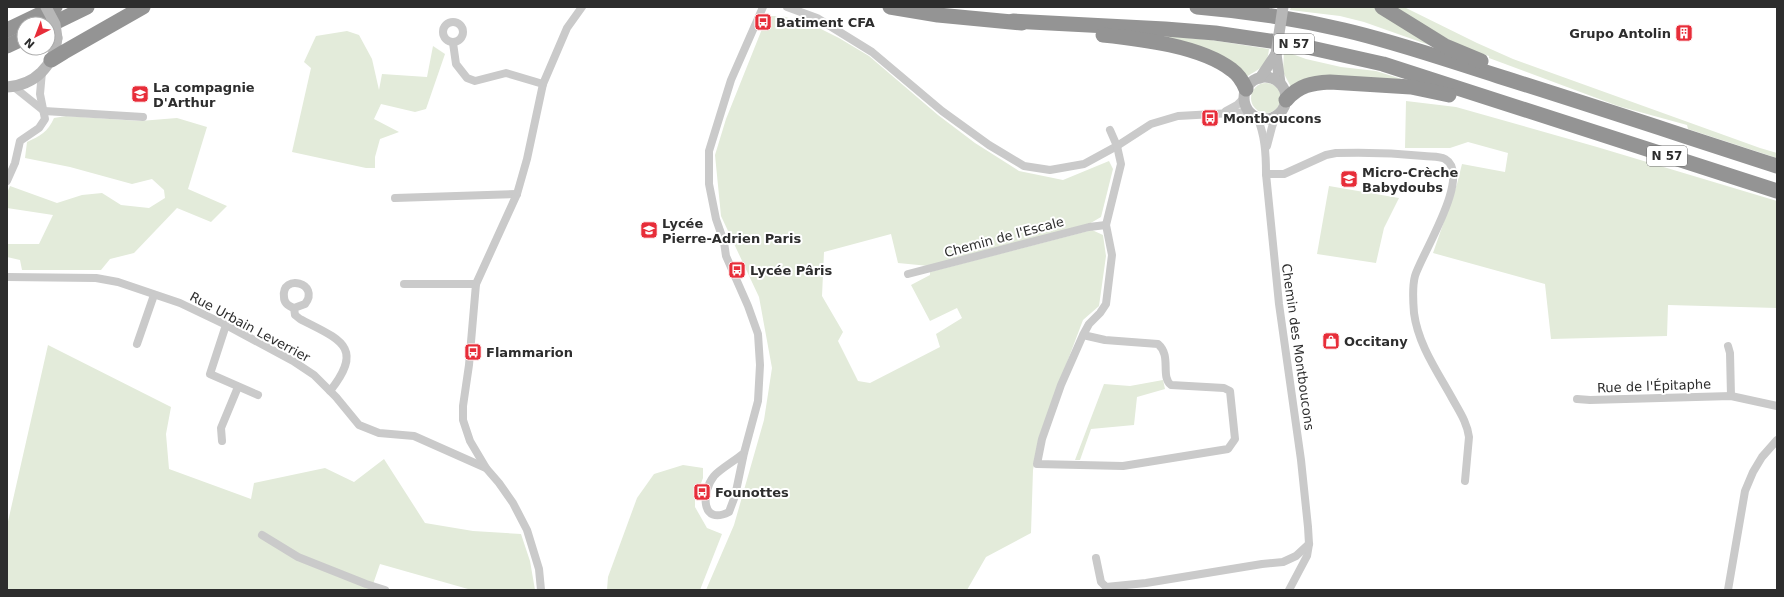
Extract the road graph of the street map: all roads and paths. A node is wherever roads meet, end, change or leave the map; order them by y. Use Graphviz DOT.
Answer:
graph roads {
  1 [pos="46,7"];
  2 [pos="55,7"];
  3 [pos="87,7"];
  4 [pos="143,7"];
  5 [pos="582,7"];
  6 [pos="763,7"];
  7 [pos="787,7"];
  8 [pos="890,7"];
  9 [pos="1197,7"];
  10 [pos="1282,7"];
  11 [pos="1382,7"];
  12 [pos="1013,21"];
  13 [pos="56,22"];
  14 [pos="7,30"];
  15 [pos="453,43"];
  16 [pos="1276,54"];
  17 [pos="51,60"];
  18 [pos="42,72"];
  19 [pos="1260,78"];
  20 [pos="1280,83"];
  21 [pos="543,84"];
  22 [pos="10,87"];
  23 [pos="1246,93"];
  24 [pos="1573,99"];
  25 [pos="1286,100"];
  26 [pos="44,111"];
  27 [pos="1222,113"];
  28 [pos="1254,115"];
  29 [pos="1276,116"];
  30 [pos="143,117"];
  31 [pos="1564,124"];
  32 [pos="1110,130"];
  33 [pos="1117,146"];
  34 [pos="1266,153"];
  35 [pos="1777,166"];
  36 [pos="1266,174"];
  37 [pos="7,181"];
  38 [pos="1777,191"];
  39 [pos="517,194"];
  40 [pos="395,198"];
  41 [pos="1106,225"];
  42 [pos="908,274"];
  43 [pos="7,277"];
  44 [pos="404,284"];
  45 [pos="476,284"];
  46 [pos="154,295"];
  47 [pos="294,308"];
  48 [pos="226,325"];
  49 [pos="1083,335"];
  50 [pos="137,344"];
  51 [pos="1728,346"];
  52 [pos="238,387"];
  53 [pos="330,391"];
  54 [pos="258,395"];
  55 [pos="1731,396"];
  56 [pos="1577,398"];
  57 [pos="1777,406"];
  58 [pos="1777,440"];
  59 [pos="222,441"];
  60 [pos="744,453"];
  61 [pos="486,468"];
  62 [pos="1465,481"];
  63 [pos="262,535"];
  64 [pos="1309,544"];
  65 [pos="1096,558"];
  66 [pos="385,590"];
  67 [pos="541,590"];
  68 [pos="1289,590"];
  69 [pos="1728,590"];
  1 -- 17 [label="street, bridge"];
  2 -- 14 [label="highway"];
  3 -- 13 [label="highway"];
  4 -- 17 [label="highway"];
  5 -- 21 [label="street"];
  6 -- 60 [label="street"];
  7 -- 33 [label="street"];
  8 -- 12 [label="highway, N 57"];
  9 -- 24 [label="highway, N 57"];
  10 -- 16 [label="street, bridge"];
  11 -- 24 [label="highway"];
  12 -- 23 [label="highway"];
  12 -- 31 [label="highway, N 57"];
  15 -- 21 [label="street"];
  16 -- 19 [label="street"];
  16 -- 20 [label="street"];
  17 -- 18 [label="street"];
  18 -- 22 [label="street"];
  18 -- 26 [label="street"];
  19 -- 20 [label="street"];
  19 -- 23 [label="street"];
  20 -- 25 [label="street"];
  21 -- 39 [label="street"];
  22 -- 26 [label="street"];
  23 -- 27 [label="street"];
  23 -- 28 [label="street"];
  24 -- 35 [label="highway, N 57"];
  25 -- 29 [label="street"];
  25 -- 31 [label="highway"];
  26 -- 30 [label="street"];
  26 -- 37 [label="street"];
  27 -- 28 [label="street"];
  27 -- 33 [label="street"];
  28 -- 29 [label="street"];
  28 -- 34 [label="street, Chemin des Montboucons"];
  29 -- 34 [label="street, Chemin des Montboucons"];
  31 -- 38 [label="highway, N 57"];
  32 -- 33 [label="street"];
  33 -- 41 [label="street"];
  34 -- 36 [label="street, Chemin des Montboucons"];
  36 -- 62 [label="street"];
  36 -- 64 [label="street, Chemin des Montboucons"];
  39 -- 40 [label="street"];
  39 -- 45 [label="street"];
  41 -- 42 [label="street, Chemin de l'Escale"];
  41 -- 49 [label="street"];
  43 -- 46 [label="street, Rue Urbain Leverrier"];
  44 -- 45 [label="street"];
  45 -- 61 [label="street"];
  46 -- 48 [label="street, Rue Urbain Leverrier"];
  46 -- 50 [label="street"];
  47 -- 53 [label="street"];
  48 -- 52 [label="street"];
  48 -- 53 [label="street, Rue Urbain Leverrier"];
  49 -- 49 [label="street"];
  51 -- 55 [label="street"];
  52 -- 54 [label="street"];
  52 -- 59 [label="street"];
  53 -- 61 [label="street, Rue Urbain Leverrier"];
  55 -- 56 [label="street, Rue de l'Épitaphe"];
  55 -- 57 [label="street, Rue de l'Épitaphe"];
  58 -- 69 [label="street"];
  60 -- 60 [label="street"];
  61 -- 67 [label="street, Rue Urbain Leverrier"];
  63 -- 66 [label="street"];
  64 -- 65 [label="street"];
  64 -- 68 [label="street, Chemin des Montboucons"];
}
